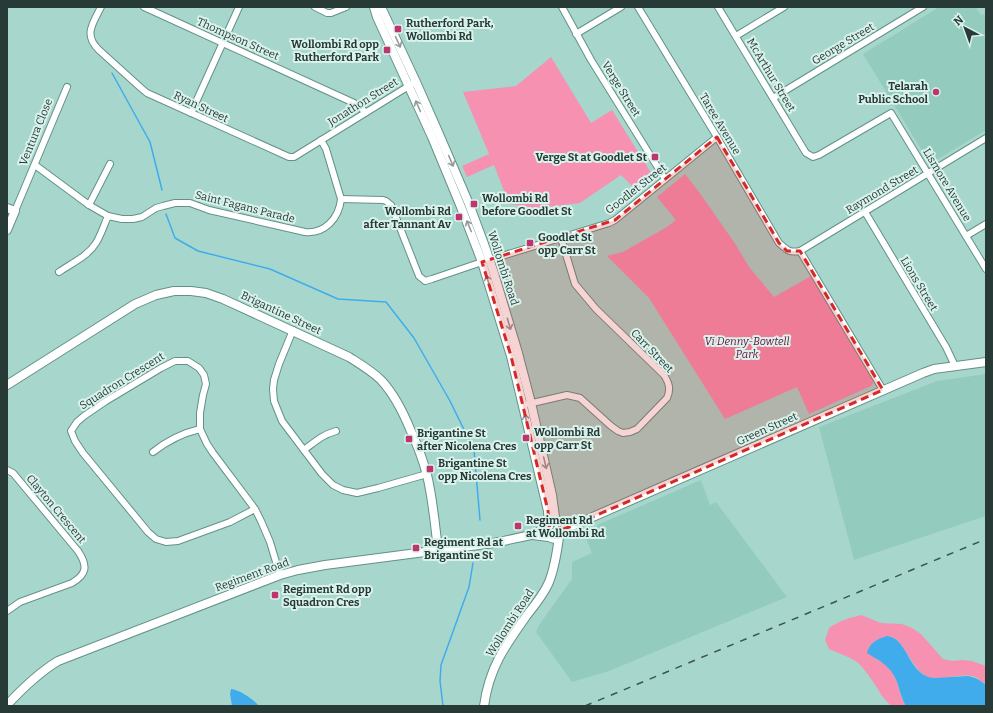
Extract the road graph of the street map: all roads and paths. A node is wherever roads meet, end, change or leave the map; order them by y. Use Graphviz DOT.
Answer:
graph roads {
  1 [pos="101,7"];
  2 [pos="144,7"];
  3 [pos="239,7"];
  4 [pos="315,7"];
  5 [pos="346,7"];
  6 [pos="374,7"];
  7 [pos="381,7"];
  8 [pos="562,7"];
  9 [pos="621,7"];
  10 [pos="638,7"];
  11 [pos="718,7"];
  12 [pos="784,7"];
  13 [pos="923,7"];
  14 [pos="576,34"];
  15 [pos="736,36"];
  16 [pos="222,43"];
  17 [pos="412,84"];
  18 [pos="67,87"];
  19 [pos="774,98"];
  20 [pos="891,112"];
  21 [pos="190,113"];
  22 [pos="364,113"];
  23 [pos="716,137"];
  24 [pos="986,138"];
  25 [pos="321,140"];
  26 [pos="110,164"];
  27 [pos="34,165"];
  28 [pos="928,173"];
  29 [pos="665,179"];
  30 [pos="341,199"];
  31 [pos="89,205"];
  32 [pos="11,210"];
  33 [pos="865,212"];
  34 [pos="108,216"];
  35 [pos="986,224"];
  36 [pos="7,230"];
  37 [pos="966,236"];
  38 [pos="561,238"];
  39 [pos="800,251"];
  40 [pos="486,261"];
  41 [pos="986,269"];
  42 [pos="59,272"];
  43 [pos="293,330"];
  44 [pos="986,362"];
  45 [pos="955,366"];
  46 [pos="7,385"];
  47 [pos="884,390"];
  48 [pos="527,404"];
  49 [pos="200,429"];
  50 [pos="336,431"];
  51 [pos="304,450"];
  52 [pos="153,452"];
  53 [pos="7,470"];
  54 [pos="427,474"];
  55 [pos="254,509"];
  56 [pos="553,531"];
  57 [pos="438,550"];
  58 [pos="280,576"];
  59 [pos="7,611"];
  60 [pos="7,705"];
  61 [pos="484,706"];
  1 -- 21 [label="street, Ryan Street"];
  2 -- 16 [label="street, Thompson Street"];
  3 -- 16 [label="street"];
  4 -- 5 [label="street"];
  6 -- 17 [label="street, Wollombi Road"];
  7 -- 17 [label="street, Wollombi Road, one-way"];
  8 -- 14 [label="street, Verge Street"];
  9 -- 14 [label="street"];
  10 -- 23 [label="street, Taree Avenue"];
  11 -- 15 [label="street, McArthur Street"];
  12 -- 15 [label="street"];
  13 -- 19 [label="street, George Street"];
  14 -- 29 [label="street, Verge Street"];
  15 -- 19 [label="street, McArthur Street"];
  16 -- 21 [label="street"];
  16 -- 22 [label="street, Thompson Street"];
  17 -- 22 [label="street, Jonathon Street"];
  17 -- 40 [label="street, Wollombi Road"];
  18 -- 27 [label="street, Ventura Close"];
  19 -- 20 [label="street, McArthur Street"];
  20 -- 28 [label="street, Lismore Avenue"];
  21 -- 25 [label="street, Ryan Street"];
  22 -- 25 [label="street, Jonathon Street"];
  23 -- 29 [label="street, Goodlet Street"];
  23 -- 39 [label="street, Taree Avenue"];
  24 -- 28 [label="street, Raymond Street"];
  25 -- 30 [label="street"];
  26 -- 31 [label="street"];
  27 -- 31 [label="street, Saint Fagans Parade"];
  27 -- 32 [label="street, Ventura Close"];
  28 -- 33 [label="street, Raymond Street"];
  28 -- 37 [label="street, Lismore Avenue"];
  29 -- 38 [label="street, Goodlet Street"];
  30 -- 34 [label="street, Saint Fagans Parade"];
  30 -- 40 [label="street, Goodlet Street"];
  31 -- 34 [label="street, Saint Fagans Parade"];
  32 -- 36 [label="street, Ventura Close"];
  33 -- 39 [label="street, Raymond Street"];
  33 -- 45 [label="street, Lions Street"];
  34 -- 42 [label="street"];
  35 -- 37 [label="street"];
  37 -- 41 [label="street, Lismore Avenue"];
  38 -- 40 [label="street, Goodlet Street"];
  38 -- 48 [label="street, Carr Street"];
  39 -- 47 [label="street"];
  40 -- 48 [label="street, Wollombi Road"];
  43 -- 46 [label="street, Brigantine Street"];
  43 -- 51 [label="street"];
  43 -- 54 [label="street, Brigantine Street"];
  44 -- 45 [label="street, Green Street"];
  45 -- 47 [label="street, Green Street"];
  47 -- 56 [label="street, Green Street"];
  48 -- 56 [label="street, Wollombi Road"];
  49 -- 52 [label="street"];
  49 -- 55 [label="street, Squadron Crescent"];
  49 -- 55 [label="street, Squadron Crescent"];
  50 -- 51 [label="street"];
  51 -- 54 [label="street"];
  53 -- 59 [label="street, Clayton Crescent"];
  54 -- 57 [label="street, Brigantine Street"];
  55 -- 58 [label="street, Squadron Crescent"];
  56 -- 57 [label="street, Regiment Road"];
  56 -- 61 [label="street, Wollombi Road"];
  57 -- 58 [label="street, Regiment Road"];
  58 -- 60 [label="street, Regiment Road"];
}
